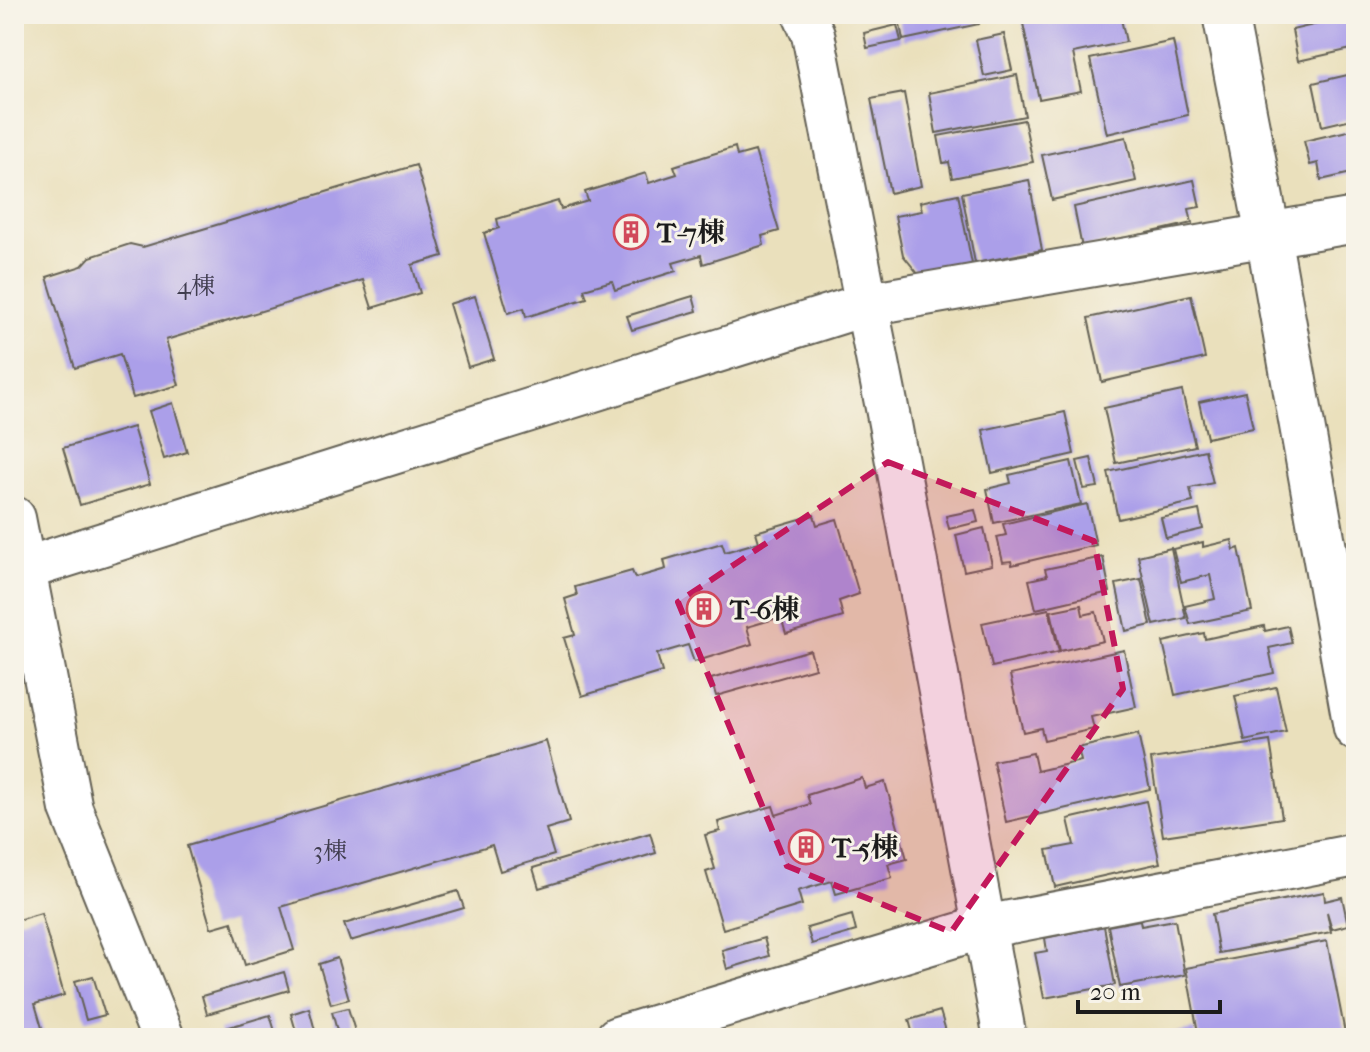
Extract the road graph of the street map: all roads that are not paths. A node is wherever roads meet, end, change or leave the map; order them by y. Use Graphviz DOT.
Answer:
graph roads {
  1 [pos="804,14"];
  2 [pos="1225,14"];
  3 [pos="1356,220"];
  4 [pos="1268,235"];
  5 [pos="867,304"];
  6 [pos="14,518"];
  7 [pos="19,571"];
  8 [pos="1356,728"];
  9 [pos="1356,855"];
  10 [pos="984,927"];
  11 [pos="163,1038"];
  12 [pos="617,1038"];
  13 [pos="1005,1038"];
  1 -- 5 [label="street"];
  2 -- 4 [label="street"];
  3 -- 4 [label="street"];
  4 -- 5 [label="street"];
  4 -- 8 [label="street"];
  5 -- 7 [label="street"];
  5 -- 10 [label="street"];
  6 -- 7 [label="street"];
  7 -- 11 [label="street"];
  9 -- 10 [label="street"];
  10 -- 12 [label="street"];
  10 -- 13 [label="street"];
}
